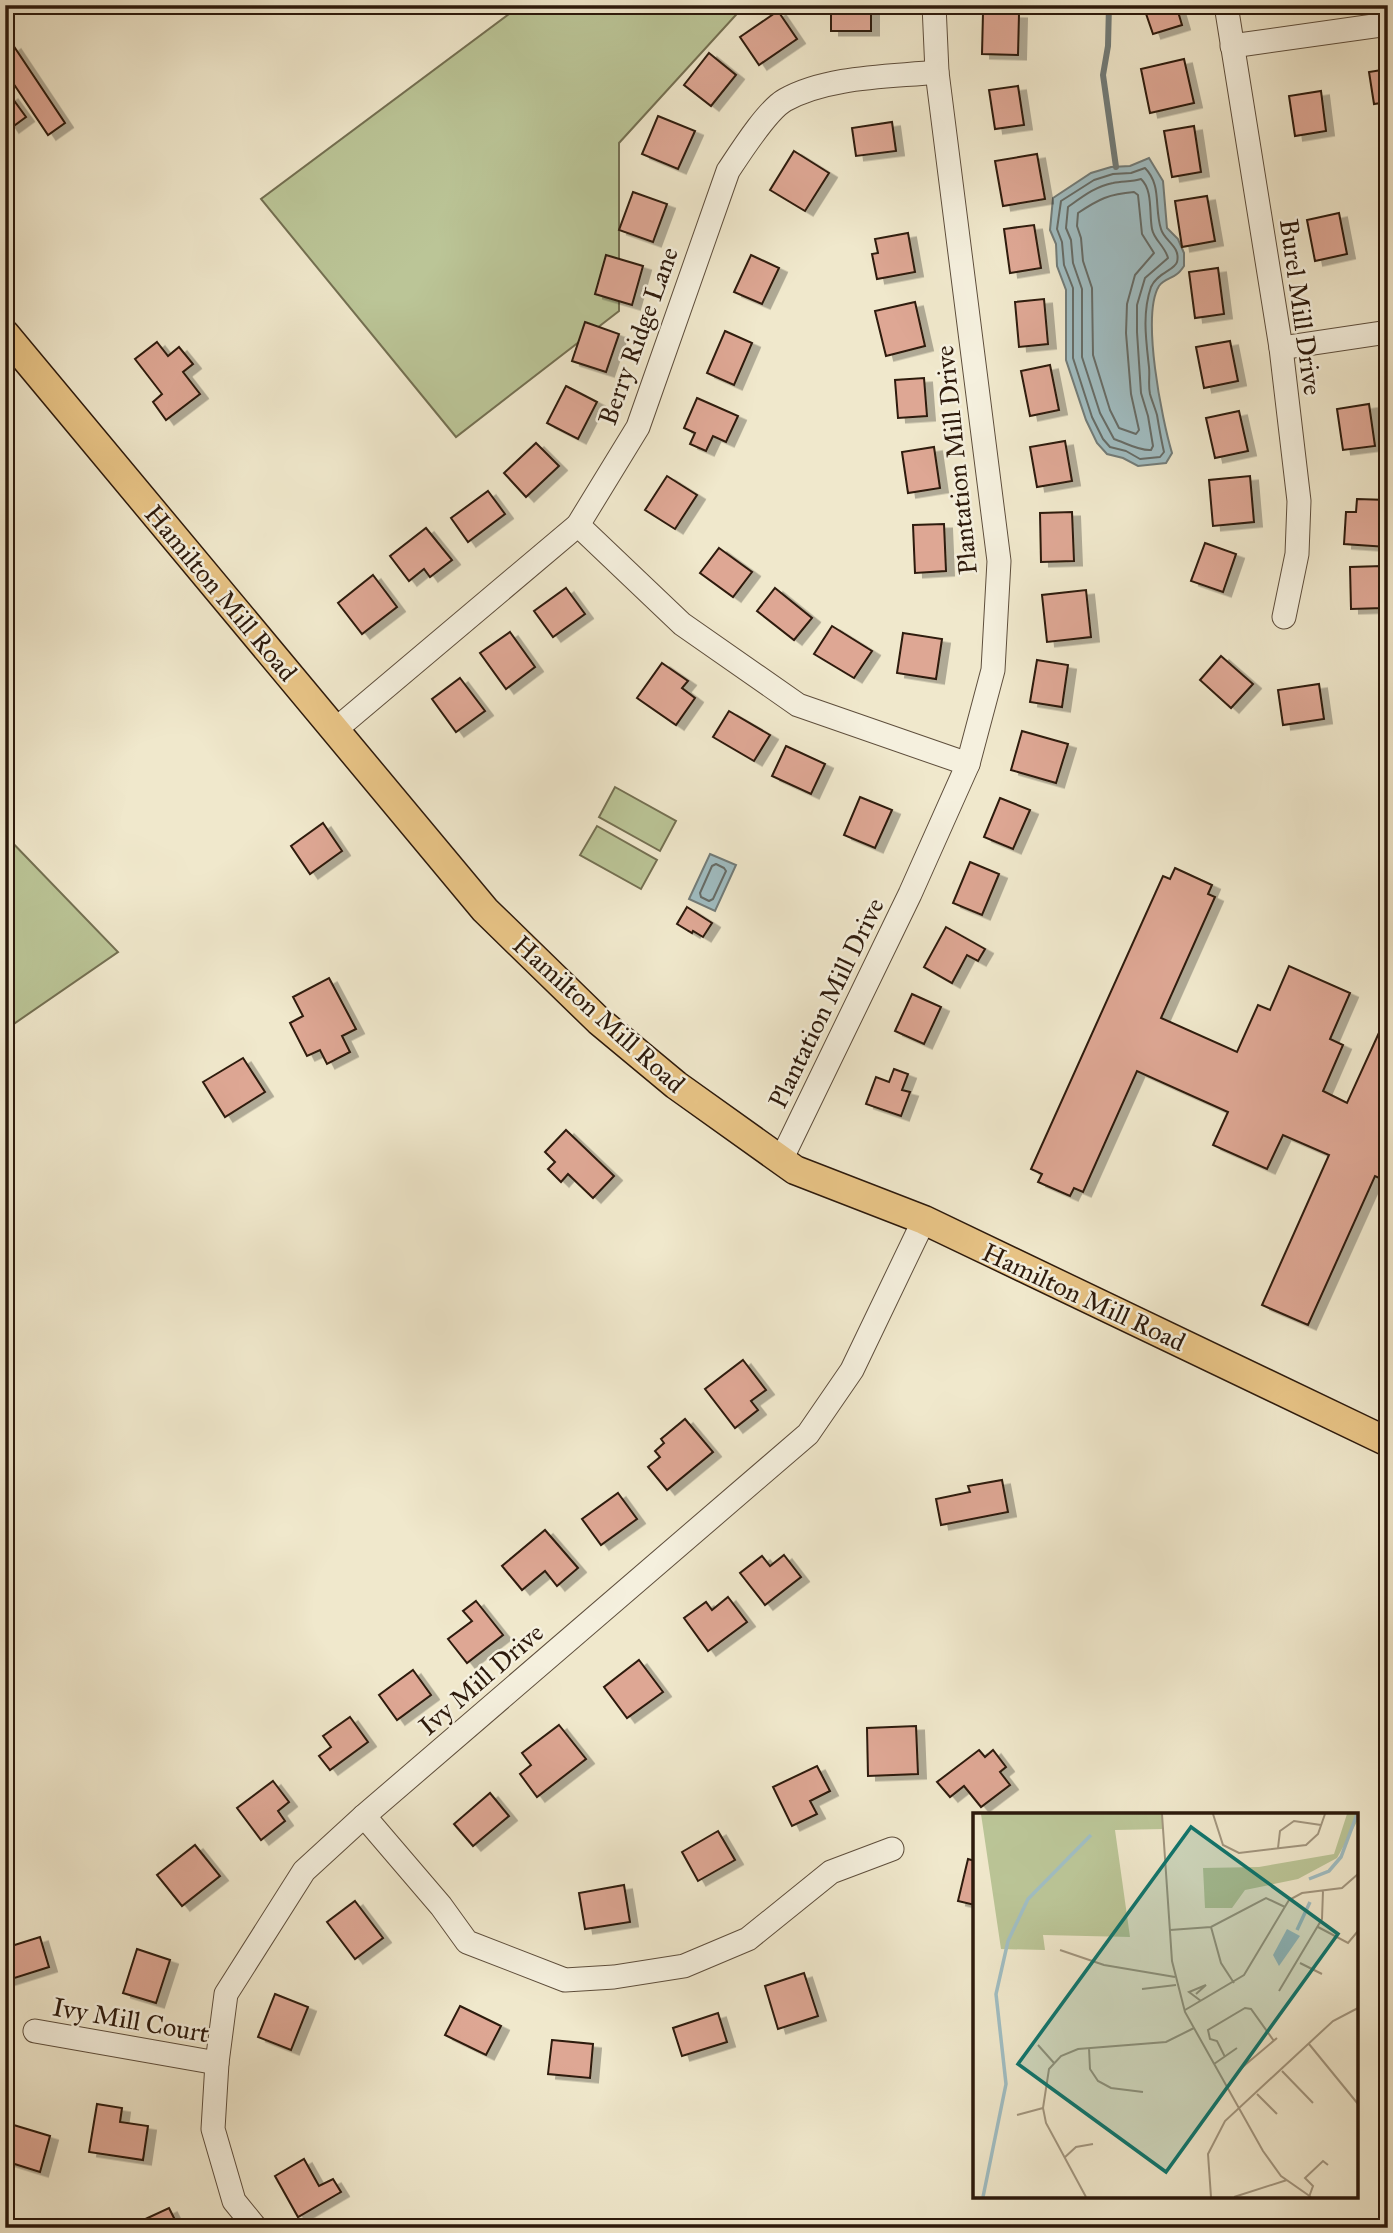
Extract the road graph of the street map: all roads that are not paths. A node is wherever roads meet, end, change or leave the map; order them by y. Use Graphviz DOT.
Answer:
graph roads {
  1 [pos="934,5"];
  2 [pos="1226,5"];
  3 [pos="1388,24"];
  4 [pos="1232,46"];
  5 [pos="937,72"];
  6 [pos="1388,332"];
  7 [pos="5,334"];
  8 [pos="1281,348"];
  9 [pos="578,524"];
  10 [pos="1284,617"];
  11 [pos="335,730"];
  12 [pos="968,764"];
  13 [pos="780,1160"];
  14 [pos="923,1220"];
  15 [pos="1388,1442"];
  16 [pos="364,1816"];
  17 [pos="892,1849"];
  18 [pos="35,2031"];
  19 [pos="217,2063"];
  20 [pos="256,2228"];
  1 -- 5 [label="street, Plantation Mill Drive"];
  2 -- 4 [label="street, Burel Mill Drive"];
  3 -- 4 [label="street"];
  4 -- 8 [label="street, Burel Mill Drive"];
  5 -- 9 [label="street, Berry Ridge Lane"];
  5 -- 12 [label="street, Plantation Mill Drive"];
  6 -- 8 [label="street"];
  7 -- 11 [label="main road, Hamilton Mill Road"];
  8 -- 10 [label="street, Burel Mill Drive"];
  9 -- 11 [label="street, Berry Ridge Lane"];
  9 -- 12 [label="street"];
  11 -- 13 [label="main road, Hamilton Mill Road"];
  12 -- 13 [label="street, Plantation Mill Drive"];
  13 -- 14 [label="main road, Hamilton Mill Road"];
  14 -- 15 [label="main road, Hamilton Mill Road"];
  14 -- 16 [label="street, Ivy Mill Drive"];
  16 -- 17 [label="street"];
  16 -- 19 [label="street, Ivy Mill Drive"];
  18 -- 19 [label="street, Ivy Mill Court"];
  19 -- 20 [label="street, Ivy Mill Drive"];
}
